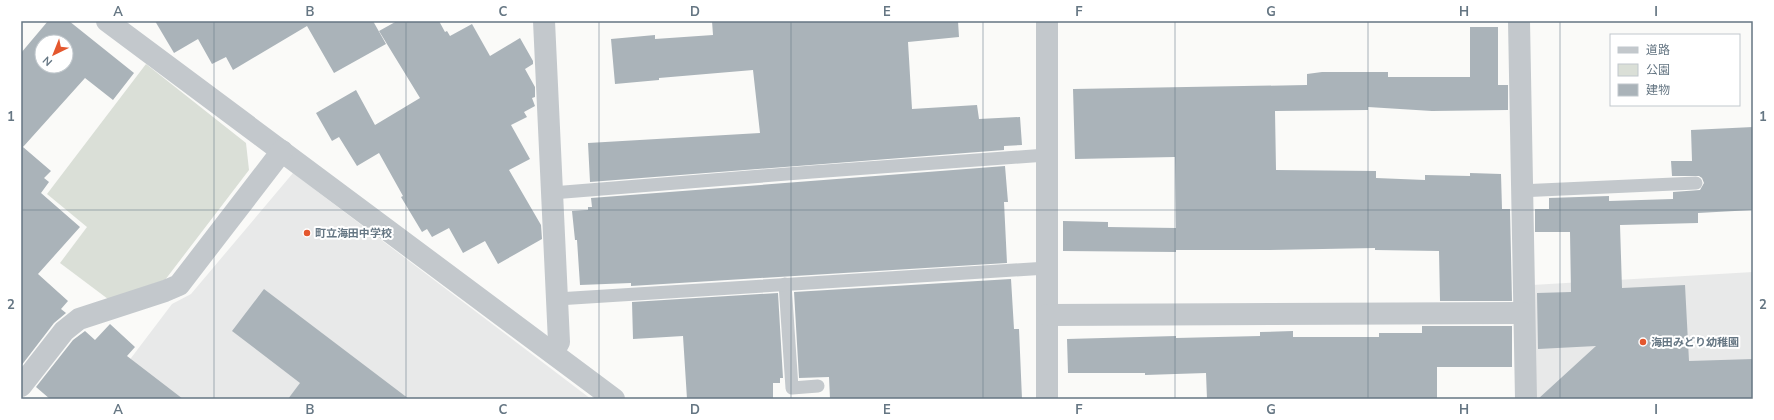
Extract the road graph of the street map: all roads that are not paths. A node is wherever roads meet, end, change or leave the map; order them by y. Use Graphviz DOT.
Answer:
graph roads {
  1 [pos="107,21"];
  2 [pos="544,21"];
  3 [pos="1047,21"];
  4 [pos="1519,21"];
  5 [pos="282,151"];
  6 [pos="1046,155"];
  7 [pos="1696,182"];
  8 [pos="1521,191"];
  9 [pos="552,192"];
  10 [pos="1047,268"];
  11 [pos="786,284"];
  12 [pos="557,299"];
  13 [pos="1523,313"];
  14 [pos="1048,315"];
  15 [pos="553,353"];
  16 [pos="21,386"];
  17 [pos="818,386"];
  18 [pos="21,394"];
  19 [pos="25,399"];
  20 [pos="614,399"];
  21 [pos="1047,399"];
  22 [pos="1526,399"];
  1 -- 5 [label="street"];
  2 -- 9 [label="street"];
  3 -- 6 [label="street"];
  4 -- 8 [label="street"];
  5 -- 15 [label="street"];
  5 -- 16 [label="street"];
  6 -- 9 [label="lane"];
  6 -- 10 [label="street"];
  7 -- 8 [label="lane"];
  8 -- 13 [label="street"];
  9 -- 12 [label="street"];
  10 -- 11 [label="lane"];
  10 -- 14 [label="street"];
  11 -- 12 [label="lane"];
  11 -- 17 [label="lane"];
  12 -- 15 [label="street"];
  13 -- 14 [label="street"];
  13 -- 22 [label="street"];
  14 -- 21 [label="street"];
  15 -- 20 [label="street"];
  18 -- 19 [label="lane"];
}
